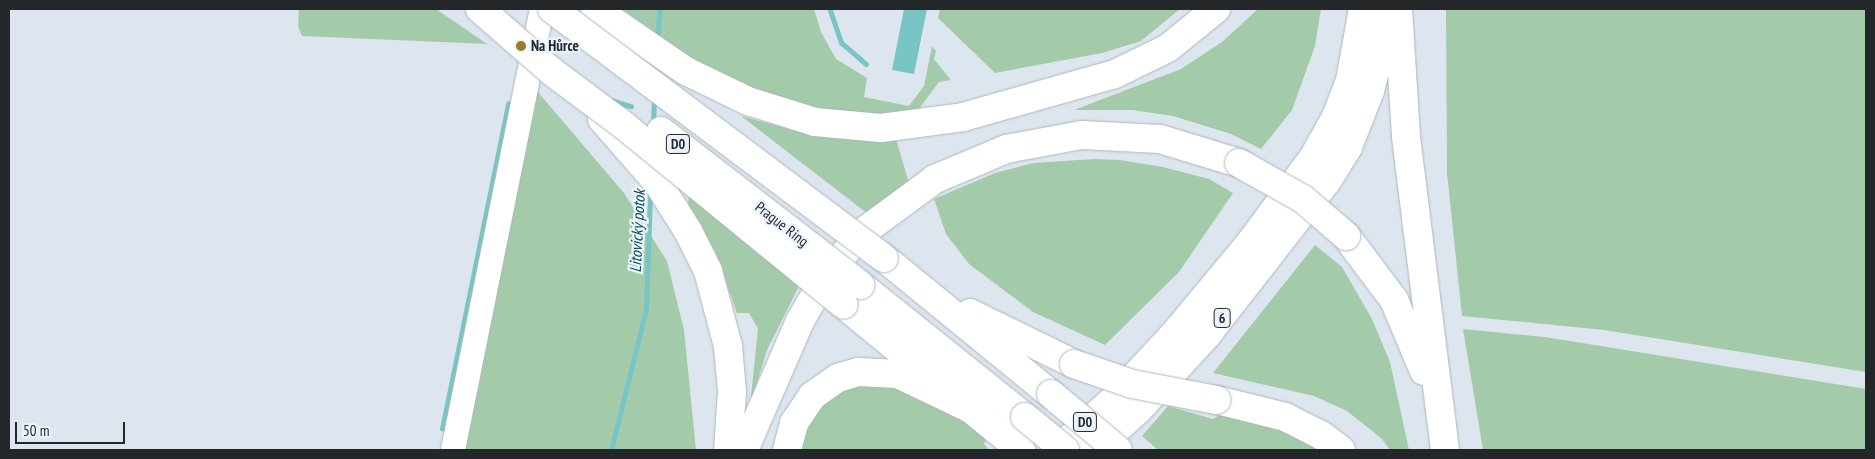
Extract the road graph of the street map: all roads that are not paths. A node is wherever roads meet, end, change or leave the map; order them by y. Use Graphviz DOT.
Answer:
graph roads {
  1 [pos="480,9"];
  2 [pos="492,9"];
  3 [pos="542,9"];
  4 [pos="552,9"];
  5 [pos="595,9"];
  6 [pos="1216,9"];
  7 [pos="1363,9"];
  8 [pos="1385,9"];
  9 [pos="1398,9"];
  10 [pos="551,71"];
  11 [pos="920,286"];
  12 [pos="852,295"];
  13 [pos="973,410"];
  14 [pos="1012,443"];
  15 [pos="453,450"];
  16 [pos="728,450"];
  17 [pos="744,450"];
  18 [pos="787,450"];
  19 [pos="1057,450"];
  20 [pos="1065,450"];
  21 [pos="1094,450"];
  22 [pos="1118,450"];
  23 [pos="1341,450"];
  24 [pos="1444,450"];
  1 -- 10 [label="highway, bridge"];
  2 -- 12 [label="highway, Prague Ring / D0, bridge"];
  3 -- 15 [label="main road"];
  4 -- 11 [label="highway, D0, bridge"];
  5 -- 6 [label="highway"];
  7 -- 19 [label="highway, 6"];
  8 -- 21 [label="highway, 6"];
  9 -- 24 [label="highway"];
  10 -- 12 [label="highway, bridge"];
  10 -- 16 [label="highway, bridge"];
  11 -- 22 [label="highway, D0, bridge"];
  11 -- 23 [label="highway, bridge"];
  12 -- 13 [label="highway"];
  12 -- 20 [label="highway, Prague Ring / D0, bridge"];
  13 -- 14 [label="highway"];
  13 -- 18 [label="highway"];
  17 -- 24 [label="highway, bridge"];
}
